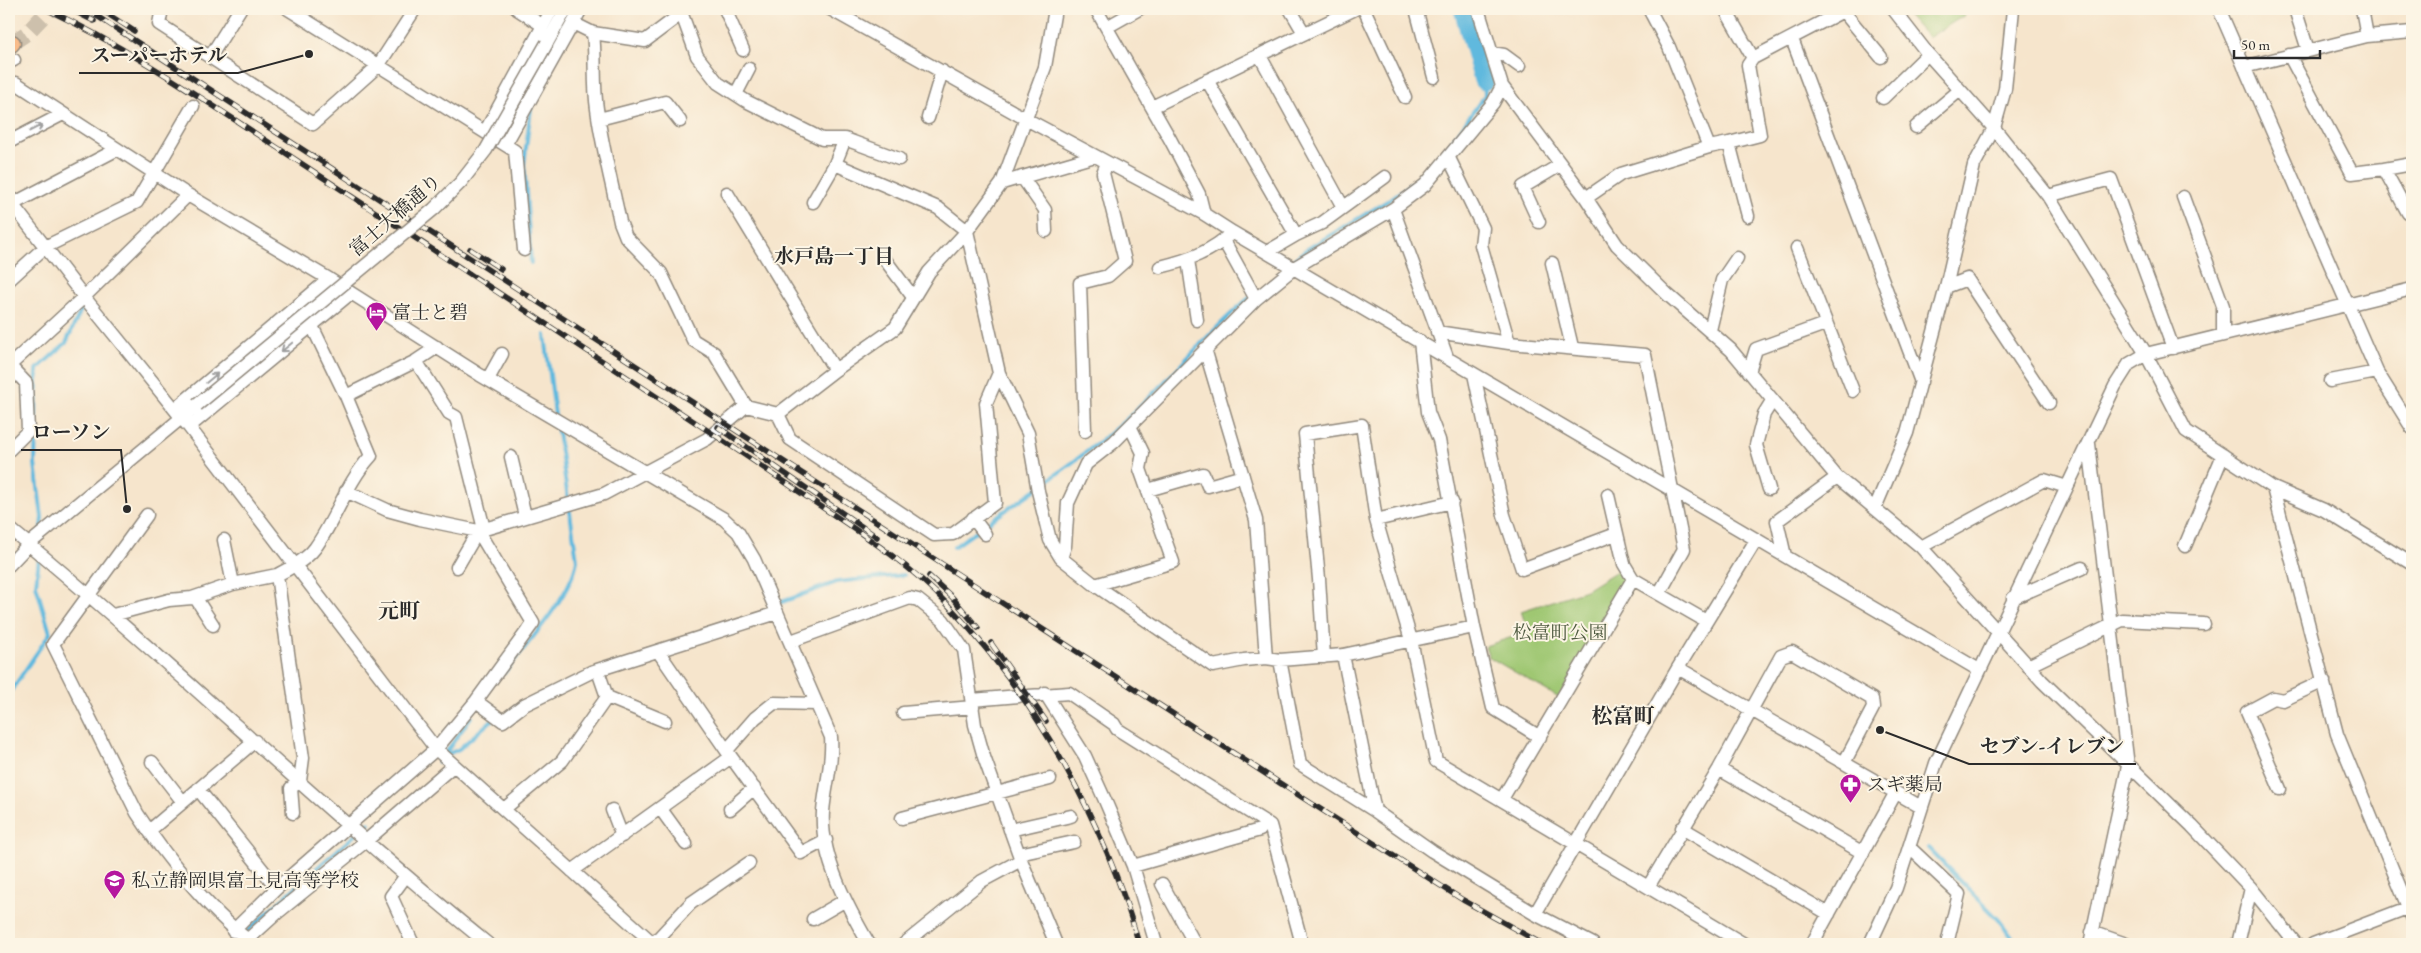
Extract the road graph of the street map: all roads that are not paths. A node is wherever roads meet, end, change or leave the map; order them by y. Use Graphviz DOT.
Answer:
graph roads {
  1 [pos="162,9"];
  2 [pos="240,9"];
  3 [pos="288,9"];
  4 [pos="415,9"];
  5 [pos="517,9"];
  6 [pos="552,9"];
  7 [pos="566,9"];
  8 [pos="581,9"];
  9 [pos="725,9"];
  10 [pos="830,9"];
  11 [pos="1055,9"];
  12 [pos="1096,9"];
  13 [pos="1139,9"];
  14 [pos="1290,9"];
  15 [pos="1356,9"];
  16 [pos="1416,9"];
  17 [pos="1478,9"];
  18 [pos="1649,9"];
  19 [pos="1727,9"];
  20 [pos="1893,9"];
  21 [pos="2013,9"];
  22 [pos="2219,9"];
  23 [pos="2295,9"];
  24 [pos="2362,9"];
  25 [pos="680,11"];
  26 [pos="1840,11"];
  27 [pos="573,24"];
  28 [pos="542,25"];
  29 [pos="1107,27"];
  30 [pos="2412,32"];
  31 [pos="593,33"];
  32 [pos="1304,33"];
  33 [pos="2367,36"];
  34 [pos="1792,39"];
  35 [pos="743,50"];
  36 [pos="2308,50"];
  37 [pos="1492,54"];
  38 [pos="1928,54"];
  39 [pos="2289,55"];
  40 [pos="1260,56"];
  41 [pos="210,57"];
  42 [pos="1881,57"];
  43 [pos="1753,58"];
  44 [pos="378,66"];
  45 [pos="1519,66"];
  46 [pos="2244,67"];
  47 [pos="749,69"];
  48 [pos="942,71"];
  49 [pos="1434,77"];
  50 [pos="1207,80"];
  51 [pos="11,82"];
  52 [pos="1502,86"];
  53 [pos="1960,90"];
  54 [pos="736,94"];
  55 [pos="1405,97"];
  56 [pos="1883,98"];
  57 [pos="192,106"];
  58 [pos="1152,107"];
  59 [pos="64,114"];
  60 [pos="928,118"];
  61 [pos="1026,119"];
  62 [pos="599,120"];
  63 [pos="680,121"];
  64 [pos="1916,128"];
  65 [pos="1994,128"];
  66 [pos="485,132"];
  67 [pos="845,139"];
  68 [pos="9,142"];
  69 [pos="506,143"];
  70 [pos="1729,143"];
  71 [pos="1709,147"];
  72 [pos="116,150"];
  73 [pos="1095,156"];
  74 [pos="1449,158"];
  75 [pos="899,159"];
  76 [pos="1107,163"];
  77 [pos="836,164"];
  78 [pos="2412,164"];
  79 [pos="1560,165"];
  80 [pos="2384,168"];
  81 [pos="154,174"];
  82 [pos="1022,177"];
  83 [pos="1385,177"];
  84 [pos="1002,183"];
  85 [pos="727,193"];
  86 [pos="188,195"];
  87 [pos="2048,196"];
  88 [pos="2183,197"];
  89 [pos="1586,198"];
  90 [pos="813,202"];
  91 [pos="10,203"];
  92 [pos="1343,206"];
  93 [pos="1393,209"];
  94 [pos="2408,213"];
  95 [pos="1204,214"];
  96 [pos="1748,216"];
  97 [pos="1539,222"];
  98 [pos="967,231"];
  99 [pos="1046,231"];
  100 [pos="1296,235"];
  101 [pos="1228,237"];
  102 [pos="45,247"];
  103 [pos="1797,248"];
  104 [pos="524,250"];
  105 [pos="1267,252"];
  106 [pos="1737,258"];
  107 [pos="1188,260"];
  108 [pos="886,261"];
  109 [pos="1552,263"];
  110 [pos="1160,267"];
  111 [pos="1293,267"];
  112 [pos="329,279"];
  113 [pos="9,280"];
  114 [pos="1946,288"];
  115 [pos="2412,289"];
  116 [pos="351,293"];
  117 [pos="1252,294"];
  118 [pos="913,297"];
  119 [pos="84,298"];
  120 [pos="2348,306"];
  121 [pos="1197,320"];
  122 [pos="1825,324"];
  123 [pos="312,326"];
  124 [pos="1710,330"];
  125 [pos="1438,332"];
  126 [pos="2223,335"];
  127 [pos="1420,342"];
  128 [pos="1509,343"];
  129 [pos="438,347"];
  130 [pos="1572,347"];
  131 [pos="2173,348"];
  132 [pos="1205,349"];
  133 [pos="502,354"];
  134 [pos="2146,354"];
  135 [pos="1446,357"];
  136 [pos="416,361"];
  137 [pos="9,365"];
  138 [pos="835,370"];
  139 [pos="1749,372"];
  140 [pos="2377,372"];
  141 [pos="999,373"];
  142 [pos="1474,374"];
  143 [pos="488,379"];
  144 [pos="2330,381"];
  145 [pos="1921,382"];
  146 [pos="1853,391"];
  147 [pos="346,396"];
  148 [pos="1772,401"];
  149 [pos="2049,403"];
  150 [pos="746,406"];
  151 [pos="778,414"];
  152 [pos="182,418"];
  153 [pos="1130,426"];
  154 [pos="2412,428"];
  155 [pos="1085,431"];
  156 [pos="2089,444"];
  157 [pos="9,450"];
  158 [pos="2223,455"];
  159 [pos="511,457"];
  160 [pos="644,473"];
  161 [pos="1243,476"];
  162 [pos="1837,478"];
  163 [pos="2067,487"];
  164 [pos="2274,488"];
  165 [pos="1770,489"];
  166 [pos="1148,490"];
  167 [pos="346,491"];
  168 [pos="1671,491"];
  169 [pos="1608,495"];
  170 [pos="1452,502"];
  171 [pos="1875,508"];
  172 [pos="147,515"];
  173 [pos="525,516"];
  174 [pos="1376,520"];
  175 [pos="9,528"];
  176 [pos="481,530"];
  177 [pos="1616,534"];
  178 [pos="224,540"];
  179 [pos="1756,540"];
  180 [pos="29,544"];
  181 [pos="2185,546"];
  182 [pos="1921,547"];
  183 [pos="1785,556"];
  184 [pos="1061,558"];
  185 [pos="2412,564"];
  186 [pos="9,565"];
  187 [pos="294,566"];
  188 [pos="457,567"];
  189 [pos="2082,568"];
  190 [pos="277,575"];
  191 [pos="1633,579"];
  192 [pos="233,584"];
  193 [pos="1095,585"];
  194 [pos="1659,594"];
  195 [pos="90,596"];
  196 [pos="195,597"];
  197 [pos="2013,598"];
  198 [pos="775,608"];
  199 [pos="113,615"];
  200 [pos="1706,621"];
  201 [pos="2204,624"];
  202 [pos="213,625"];
  203 [pos="2111,626"];
  204 [pos="1474,627"];
  205 [pos="1997,633"];
  206 [pos="1410,640"];
  207 [pos="791,641"];
  208 [pos="658,652"];
  209 [pos="1343,655"];
  210 [pos="1324,657"];
  211 [pos="1266,658"];
  212 [pos="1280,660"];
  213 [pos="2028,666"];
  214 [pos="1678,668"];
  215 [pos="1979,670"];
  216 [pos="598,671"];
  217 [pos="2324,681"];
  218 [pos="1045,693"];
  219 [pos="607,697"];
  220 [pos="476,701"];
  221 [pos="973,703"];
  222 [pos="816,704"];
  223 [pos="1752,709"];
  224 [pos="903,713"];
  225 [pos="665,721"];
  226 [pos="1540,737"];
  227 [pos="255,741"];
  228 [pos="438,750"];
  229 [pos="729,753"];
  230 [pos="152,762"];
  231 [pos="1844,763"];
  232 [pos="453,764"];
  233 [pos="2128,766"];
  234 [pos="1719,769"];
  235 [pos="1050,779"];
  236 [pos="300,781"];
  237 [pos="754,788"];
  238 [pos="198,789"];
  239 [pos="2280,789"];
  240 [pos="997,794"];
  241 [pos="1895,794"];
  242 [pos="1502,799"];
  243 [pos="183,802"];
  244 [pos="1921,807"];
  245 [pos="660,808"];
  246 [pos="730,809"];
  247 [pos="504,810"];
  248 [pos="612,810"];
  249 [pos="1375,810"];
  250 [pos="293,813"];
  251 [pos="1071,816"];
  252 [pos="902,818"];
  253 [pos="349,825"];
  254 [pos="1682,828"];
  255 [pos="1010,830"];
  256 [pos="1260,830"];
  257 [pos="149,831"];
  258 [pos="622,836"];
  259 [pos="826,840"];
  260 [pos="366,841"];
  261 [pos="1074,842"];
  262 [pos="686,844"];
  263 [pos="1575,844"];
  264 [pos="1909,847"];
  265 [pos="1863,853"];
  266 [pos="1020,857"];
  267 [pos="749,863"];
  268 [pos="1132,866"];
  269 [pos="572,871"];
  270 [pos="405,877"];
  271 [pos="1162,884"];
  272 [pos="1648,887"];
  273 [pos="277,888"];
  274 [pos="2251,888"];
  275 [pos="844,901"];
  276 [pos="2410,912"];
  277 [pos="1535,914"];
  278 [pos="1828,914"];
  279 [pos="813,919"];
  280 [pos="240,936"];
  281 [pos="2091,938"];
  282 [pos="413,944"];
  283 [pos="488,944"];
  284 [pos="654,944"];
  285 [pos="869,944"];
  286 [pos="904,944"];
  287 [pos="1056,944"];
  288 [pos="1156,944"];
  289 [pos="1195,944"];
  290 [pos="1302,944"];
  291 [pos="1593,944"];
  292 [pos="1744,944"];
  293 [pos="1812,944"];
  294 [pos="1870,944"];
  295 [pos="1947,944"];
  296 [pos="2126,944"];
  297 [pos="2238,944"];
  298 [pos="2296,944"];
  299 [pos="2313,944"];
  1 -- 41 [label="street"];
  2 -- 41 [label="street"];
  3 -- 44 [label="street"];
  4 -- 44 [label="street"];
  5 -- 28 [label="street"];
  6 -- 28 [label="street"];
  7 -- 152 [label="street, 富士大橋通り, bridge"];
  8 -- 27 [label="street"];
  9 -- 35 [label="street"];
  10 -- 48 [label="street"];
  11 -- 61 [label="street"];
  12 -- 29 [label="street"];
  13 -- 29 [label="street"];
  14 -- 32 [label="street"];
  15 -- 32 [label="street"];
  15 -- 55 [label="street"];
  16 -- 49 [label="street"];
  17 -- 37 [label="street"];
  18 -- 71 [label="street"];
  19 -- 43 [label="street"];
  20 -- 38 [label="street"];
  21 -- 65 [label="street"];
  22 -- 46 [label="street"];
  23 -- 36 [label="street"];
  24 -- 33 [label="street"];
  25 -- 31 [label="street"];
  25 -- 54 [label="street"];
  26 -- 34 [label="street"];
  26 -- 42 [label="street"];
  27 -- 31 [label="street"];
  27 -- 69 [label="street"];
  28 -- 66 [label="street"];
  29 -- 58 [label="street"];
  30 -- 33 [label="street"];
  31 -- 62 [label="street"];
  32 -- 40 [label="street"];
  33 -- 36 [label="street"];
  34 -- 43 [label="street"];
  34 -- 145 [label="street"];
  36 -- 39 [label="street"];
  37 -- 45 [label="street"];
  37 -- 52 [label="street"];
  38 -- 53 [label="street"];
  38 -- 56 [label="street"];
  39 -- 46 [label="street"];
  39 -- 80 [label="street"];
  40 -- 50 [label="street"];
  40 -- 92 [label="street"];
  41 -- 44 [label="street"];
  43 -- 70 [label="street"];
  44 -- 66 [label="street"];
  46 -- 120 [label="street"];
  47 -- 54 [label="street"];
  48 -- 60 [label="street"];
  48 -- 61 [label="street"];
  50 -- 58 [label="street"];
  50 -- 100 [label="street"];
  51 -- 59 [label="street"];
  52 -- 74 [label="street"];
  52 -- 79 [label="street"];
  53 -- 64 [label="street"];
  53 -- 65 [label="street"];
  54 -- 67 [label="street"];
  57 -- 81 [label="street"];
  58 -- 95 [label="street"];
  68 -- 59 [label="street, one-way"];
  59 -- 72 [label="street"];
  61 -- 73 [label="street"];
  61 -- 84 [label="street"];
  62 -- 63 [label="street"];
  62 -- 150 [label="street"];
  65 -- 87 [label="street"];
  65 -- 114 [label="street"];
  66 -- 69 [label="street"];
  67 -- 75 [label="street"];
  67 -- 77 [label="street"];
  69 -- 104 [label="street"];
  70 -- 71 [label="street"];
  70 -- 96 [label="street"];
  71 -- 89 [label="street"];
  72 -- 81 [label="street"];
  72 -- 91 [label="street"];
  73 -- 76 [label="street"];
  73 -- 82 [label="street"];
  74 -- 93 [label="street"];
  74 -- 128 [label="street"];
  76 -- 95 [label="street"];
  76 -- 155 [label="street"];
  77 -- 90 [label="street"];
  77 -- 98 [label="street"];
  78 -- 80 [label="street"];
  79 -- 89 [label="street"];
  79 -- 97 [label="street"];
  80 -- 94 [label="street"];
  81 -- 86 [label="street"];
  81 -- 102 [label="street"];
  82 -- 84 [label="street"];
  82 -- 99 [label="street"];
  83 -- 92 [label="street"];
  84 -- 98 [label="street"];
  85 -- 138 [label="street"];
  86 -- 112 [label="street"];
  86 -- 119 [label="street"];
  87 -- 131 [label="street"];
  87 -- 134 [label="street"];
  88 -- 126 [label="street"];
  89 -- 124 [label="street"];
  91 -- 102 [label="street"];
  92 -- 100 [label="street"];
  93 -- 111 [label="street"];
  93 -- 125 [label="street"];
  95 -- 101 [label="street"];
  98 -- 118 [label="street"];
  98 -- 141 [label="street"];
  100 -- 105 [label="street"];
  101 -- 105 [label="street"];
  101 -- 107 [label="street"];
  101 -- 117 [label="street"];
  102 -- 113 [label="street"];
  102 -- 119 [label="street"];
  103 -- 122 [label="street"];
  105 -- 111 [label="street"];
  106 -- 124 [label="street"];
  107 -- 110 [label="street"];
  107 -- 121 [label="street"];
  108 -- 118 [label="street"];
  109 -- 130 [label="street"];
  111 -- 117 [label="street"];
  111 -- 127 [label="street"];
  112 -- 116 [label="street"];
  152 -- 112 [label="street, one-way"];
  114 -- 145 [label="street"];
  114 -- 149 [label="street"];
  115 -- 120 [label="street"];
  116 -- 123 [label="street"];
  116 -- 129 [label="street"];
  117 -- 132 [label="street"];
  118 -- 138 [label="street"];
  119 -- 137 [label="street"];
  119 -- 152 [label="street"];
  120 -- 126 [label="street"];
  120 -- 140 [label="street"];
  122 -- 139 [label="street"];
  122 -- 146 [label="street"];
  123 -- 147 [label="street"];
  123 -- 152 [label="street, one-way"];
  124 -- 139 [label="street"];
  125 -- 128 [label="street"];
  125 -- 135 [label="street"];
  126 -- 131 [label="street"];
  127 -- 135 [label="street"];
  127 -- 170 [label="street"];
  128 -- 130 [label="street"];
  129 -- 136 [label="street"];
  129 -- 143 [label="street"];
  130 -- 168 [label="street"];
  131 -- 134 [label="street"];
  132 -- 153 [label="street"];
  132 -- 161 [label="street"];
  133 -- 143 [label="street"];
  134 -- 156 [label="street"];
  134 -- 158 [label="street"];
  135 -- 142 [label="street"];
  136 -- 147 [label="street"];
  136 -- 176 [label="street"];
  137 -- 157 [label="street"];
  138 -- 151 [label="street"];
  139 -- 148 [label="street"];
  140 -- 144 [label="street"];
  140 -- 154 [label="street"];
  141 -- 151 [label="street"];
  141 -- 184 [label="street"];
  142 -- 168 [label="street"];
  142 -- 177 [label="street"];
  143 -- 160 [label="street"];
  145 -- 171 [label="street"];
  147 -- 167 [label="street"];
  148 -- 162 [label="street"];
  148 -- 165 [label="street"];
  150 -- 151 [label="street"];
  150 -- 160 [label="street"];
  152 -- 180 [label="street"];
  152 -- 187 [label="street"];
  153 -- 166 [label="street"];
  153 -- 184 [label="street"];
  156 -- 163 [label="street"];
  156 -- 203 [label="street"];
  158 -- 164 [label="street"];
  158 -- 181 [label="street"];
  159 -- 173 [label="street"];
  160 -- 173 [label="street"];
  160 -- 198 [label="street"];
  161 -- 166 [label="street"];
  161 -- 211 [label="street"];
  162 -- 171 [label="street"];
  162 -- 183 [label="street"];
  163 -- 182 [label="street"];
  163 -- 197 [label="street"];
  164 -- 185 [label="street"];
  164 -- 217 [label="street"];
  166 -- 193 [label="street"];
  167 -- 176 [label="street"];
  167 -- 187 [label="street"];
  168 -- 179 [label="street"];
  168 -- 194 [label="street"];
  169 -- 177 [label="street"];
  170 -- 174 [label="street"];
  170 -- 204 [label="street"];
  171 -- 182 [label="street"];
  172 -- 195 [label="street"];
  173 -- 176 [label="street"];
  174 -- 206 [label="street"];
  174 -- 210 [label="street"];
  175 -- 180 [label="street"];
  176 -- 188 [label="street"];
  176 -- 220 [label="street"];
  177 -- 191 [label="street"];
  178 -- 192 [label="street"];
  179 -- 183 [label="street"];
  179 -- 200 [label="street"];
  180 -- 186 [label="street"];
  180 -- 195 [label="street"];
  182 -- 205 [label="street"];
  183 -- 215 [label="street"];
  184 -- 193 [label="street"];
  187 -- 190 [label="street"];
  187 -- 228 [label="street"];
  189 -- 197 [label="street"];
  190 -- 192 [label="street"];
  190 -- 236 [label="street"];
  191 -- 194 [label="street"];
  191 -- 226 [label="street"];
  192 -- 196 [label="street"];
  193 -- 211 [label="street"];
  194 -- 200 [label="street"];
  195 -- 199 [label="street"];
  195 -- 257 [label="street"];
  196 -- 199 [label="street"];
  196 -- 202 [label="street"];
  197 -- 205 [label="street"];
  198 -- 207 [label="street"];
  198 -- 208 [label="street"];
  199 -- 227 [label="street"];
  200 -- 214 [label="street"];
  201 -- 203 [label="street"];
  203 -- 213 [label="street"];
  203 -- 233 [label="street"];
  204 -- 206 [label="street"];
  204 -- 226 [label="street"];
  205 -- 213 [label="street"];
  205 -- 215 [label="street"];
  206 -- 209 [label="street"];
  206 -- 242 [label="street"];
  207 -- 221 [label="street"];
  207 -- 222 [label="street"];
  208 -- 216 [label="street"];
  208 -- 229 [label="street"];
  209 -- 210 [label="street"];
  209 -- 249 [label="street"];
  210 -- 212 [label="street"];
  211 -- 212 [label="street"];
  212 -- 249 [label="street"];
  213 -- 233 [label="street"];
  214 -- 223 [label="street"];
  214 -- 263 [label="street"];
  215 -- 244 [label="street"];
  216 -- 219 [label="street"];
  216 -- 220 [label="street"];
  217 -- 239 [label="street"];
  217 -- 276 [label="street"];
  218 -- 221 [label="street"];
  218 -- 268 [label="street"];
  218 -- 290 [label="street"];
  219 -- 225 [label="street"];
  219 -- 247 [label="street"];
  220 -- 228 [label="street"];
  221 -- 224 [label="street"];
  221 -- 240 [label="street"];
  222 -- 229 [label="street"];
  222 -- 259 [label="street"];
  223 -- 231 [label="street"];
  223 -- 231 [label="street"];
  223 -- 234 [label="street"];
  226 -- 242 [label="street"];
  227 -- 236 [label="street"];
  227 -- 238 [label="street"];
  228 -- 232 [label="street"];
  228 -- 253 [label="street"];
  229 -- 237 [label="street"];
  229 -- 245 [label="street"];
  230 -- 243 [label="street"];
  231 -- 241 [label="street"];
  232 -- 247 [label="street"];
  232 -- 260 [label="street"];
  233 -- 274 [label="street"];
  233 -- 281 [label="street"];
  234 -- 254 [label="street"];
  234 -- 265 [label="street"];
  235 -- 240 [label="street"];
  236 -- 250 [label="street"];
  236 -- 253 [label="street"];
  237 -- 246 [label="street"];
  237 -- 259 [label="street"];
  238 -- 243 [label="street"];
  238 -- 273 [label="street"];
  240 -- 252 [label="street"];
  240 -- 255 [label="street"];
  241 -- 244 [label="street"];
  241 -- 265 [label="street"];
  242 -- 263 [label="street"];
  243 -- 257 [label="street"];
  244 -- 264 [label="street"];
  245 -- 258 [label="street"];
  245 -- 262 [label="street"];
  247 -- 269 [label="street"];
  248 -- 258 [label="street"];
  249 -- 277 [label="street"];
  251 -- 255 [label="street"];
  253 -- 260 [label="street"];
  253 -- 273 [label="street"];
  254 -- 272 [label="street"];
  254 -- 278 [label="street"];
  255 -- 266 [label="street"];
  256 -- 268 [label="street"];
  257 -- 280 [label="street"];
  258 -- 269 [label="street"];
  259 -- 275 [label="street"];
  260 -- 270 [label="street"];
  260 -- 280 [label="street"];
  261 -- 266 [label="street"];
  263 -- 272 [label="street"];
  263 -- 277 [label="street"];
  264 -- 294 [label="street"];
  264 -- 295 [label="street"];
  265 -- 278 [label="street"];
  266 -- 286 [label="street"];
  266 -- 287 [label="street"];
  267 -- 284 [label="street"];
  268 -- 288 [label="street"];
  269 -- 284 [label="street"];
  270 -- 282 [label="street"];
  270 -- 283 [label="street"];
  271 -- 289 [label="street"];
  272 -- 292 [label="street"];
  273 -- 280 [label="street"];
  274 -- 297 [label="street"];
  274 -- 298 [label="street"];
  275 -- 279 [label="street"];
  275 -- 285 [label="street"];
  276 -- 299 [label="street"];
  277 -- 291 [label="street"];
  278 -- 293 [label="street"];
  281 -- 296 [label="street"];
}
